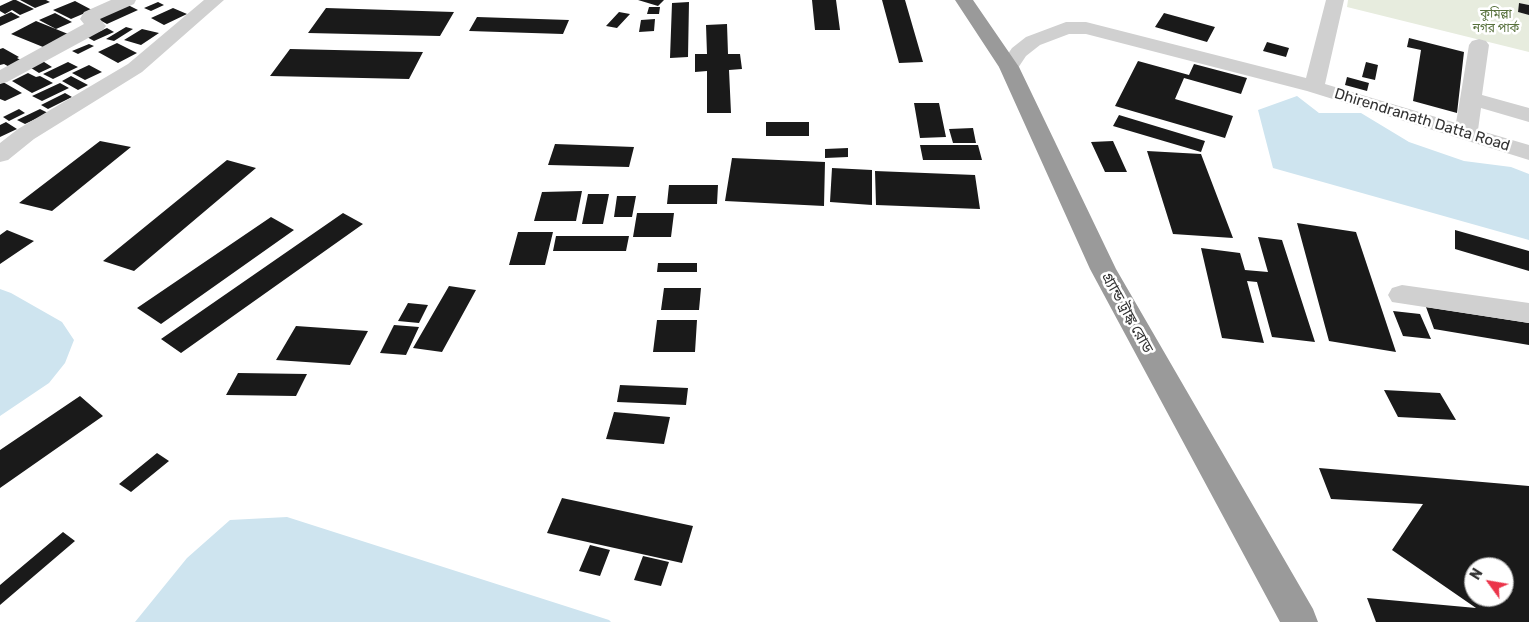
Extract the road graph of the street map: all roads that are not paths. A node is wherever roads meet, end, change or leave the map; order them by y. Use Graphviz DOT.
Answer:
graph roads {
  1 [pos="127,0"];
  2 [pos="215,0"];
  3 [pos="964,0"];
  4 [pos="1335,0"];
  5 [pos="1479,45"];
  6 [pos="1009,67"];
  7 [pos="0,78"];
  8 [pos="1314,87"];
  9 [pos="1471,98"];
  10 [pos="1529,115"];
  11 [pos="1466,133"];
  12 [pos="2,151"];
  13 [pos="1529,153"];
  14 [pos="1402,295"];
  15 [pos="1529,313"];
  16 [pos="1300,622"];
  1 -- 7 [label="street"];
  2 -- 12 [label="street"];
  3 -- 6 [label="highway, গ্র্যান্ড ট্রাঙ্ক রোড"];
  4 -- 8 [label="street"];
  5 -- 9 [label="street"];
  6 -- 8 [label="street, Dhirendranath Datta Road"];
  6 -- 16 [label="highway, গ্র্যান্ড ট্রাঙ্ক রোড"];
  8 -- 11 [label="street, Dhirendranath Datta Road"];
  9 -- 10 [label="street"];
  9 -- 11 [label="street"];
  11 -- 13 [label="street, Dhirendranath Datta Road"];
  14 -- 15 [label="street"];
}
